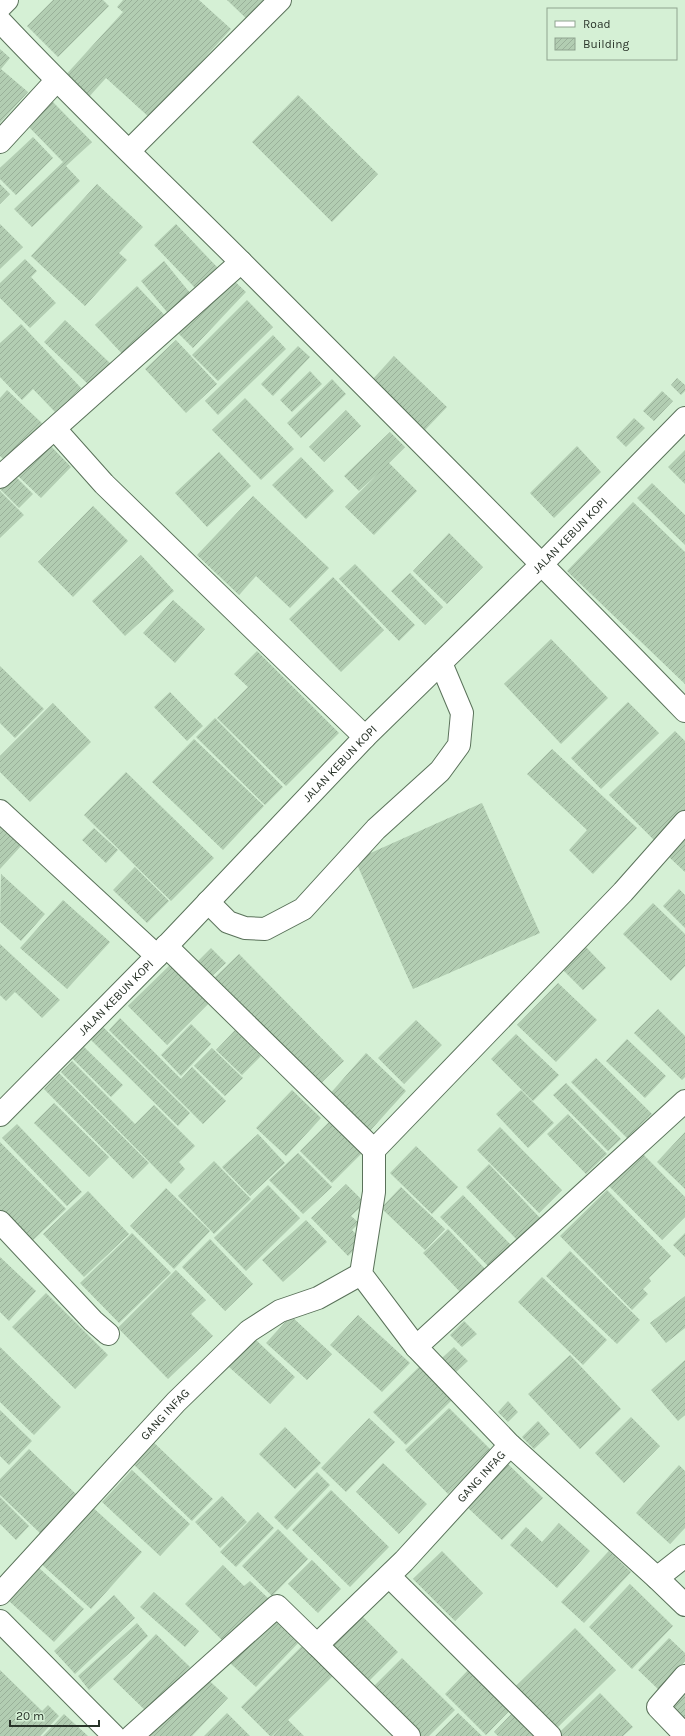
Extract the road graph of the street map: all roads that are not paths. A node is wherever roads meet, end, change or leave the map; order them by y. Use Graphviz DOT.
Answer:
graph roads {
  1 [pos="7,0"];
  2 [pos="280,0"];
  3 [pos="0,7"];
  4 [pos="0,21"];
  5 [pos="56,81"];
  6 [pos="0,142"];
  7 [pos="129,151"];
  8 [pos="241,262"];
  9 [pos="685,418"];
  10 [pos="55,429"];
  11 [pos="0,477"];
  12 [pos="542,564"];
  13 [pos="441,663"];
  14 [pos="685,711"];
  15 [pos="365,737"];
  16 [pos="0,811"];
  17 [pos="685,822"];
  18 [pos="208,902"];
  19 [pos="161,951"];
  20 [pos="685,1101"];
  21 [pos="0,1115"];
  22 [pos="374,1150"];
  23 [pos="0,1222"];
  24 [pos="361,1274"];
  25 [pos="108,1334"];
  26 [pos="416,1347"];
  27 [pos="510,1445"];
  28 [pos="685,1556"];
  29 [pos="389,1576"];
  30 [pos="657,1578"];
  31 [pos="0,1594"];
  32 [pos="685,1605"];
  33 [pos="0,1621"];
  34 [pos="317,1645"];
  35 [pos="685,1676"];
  36 [pos="685,1735"];
  37 [pos="114,1736"];
  38 [pos="132,1736"];
  39 [pos="409,1736"];
  40 [pos="550,1736"];
  1 -- 3 [label="street"];
  2 -- 7 [label="street"];
  4 -- 5 [label="street"];
  5 -- 6 [label="street"];
  5 -- 7 [label="street"];
  7 -- 8 [label="street"];
  8 -- 10 [label="street"];
  8 -- 12 [label="street"];
  9 -- 12 [label="street, JALAN KEBUN KOPI"];
  10 -- 11 [label="street"];
  10 -- 15 [label="street"];
  12 -- 13 [label="street, JALAN KEBUN KOPI"];
  12 -- 14 [label="street"];
  13 -- 15 [label="street, JALAN KEBUN KOPI"];
  13 -- 18 [label="street"];
  15 -- 18 [label="street, JALAN KEBUN KOPI"];
  16 -- 19 [label="street"];
  17 -- 22 [label="street"];
  18 -- 19 [label="street, JALAN KEBUN KOPI"];
  19 -- 21 [label="street, JALAN KEBUN KOPI"];
  19 -- 22 [label="street"];
  20 -- 26 [label="street"];
  22 -- 24 [label="street"];
  23 -- 25 [label="street"];
  24 -- 26 [label="street"];
  24 -- 31 [label="street, GANG INFAG"];
  26 -- 27 [label="street"];
  27 -- 29 [label="street, GANG INFAG"];
  27 -- 30 [label="street"];
  28 -- 30 [label="street"];
  29 -- 34 [label="street, GANG INFAG"];
  29 -- 40 [label="street"];
  30 -- 32 [label="street"];
  33 -- 37 [label="street"];
  34 -- 38 [label="street"];
  34 -- 39 [label="street"];
  35 -- 36 [label="street"];
}
